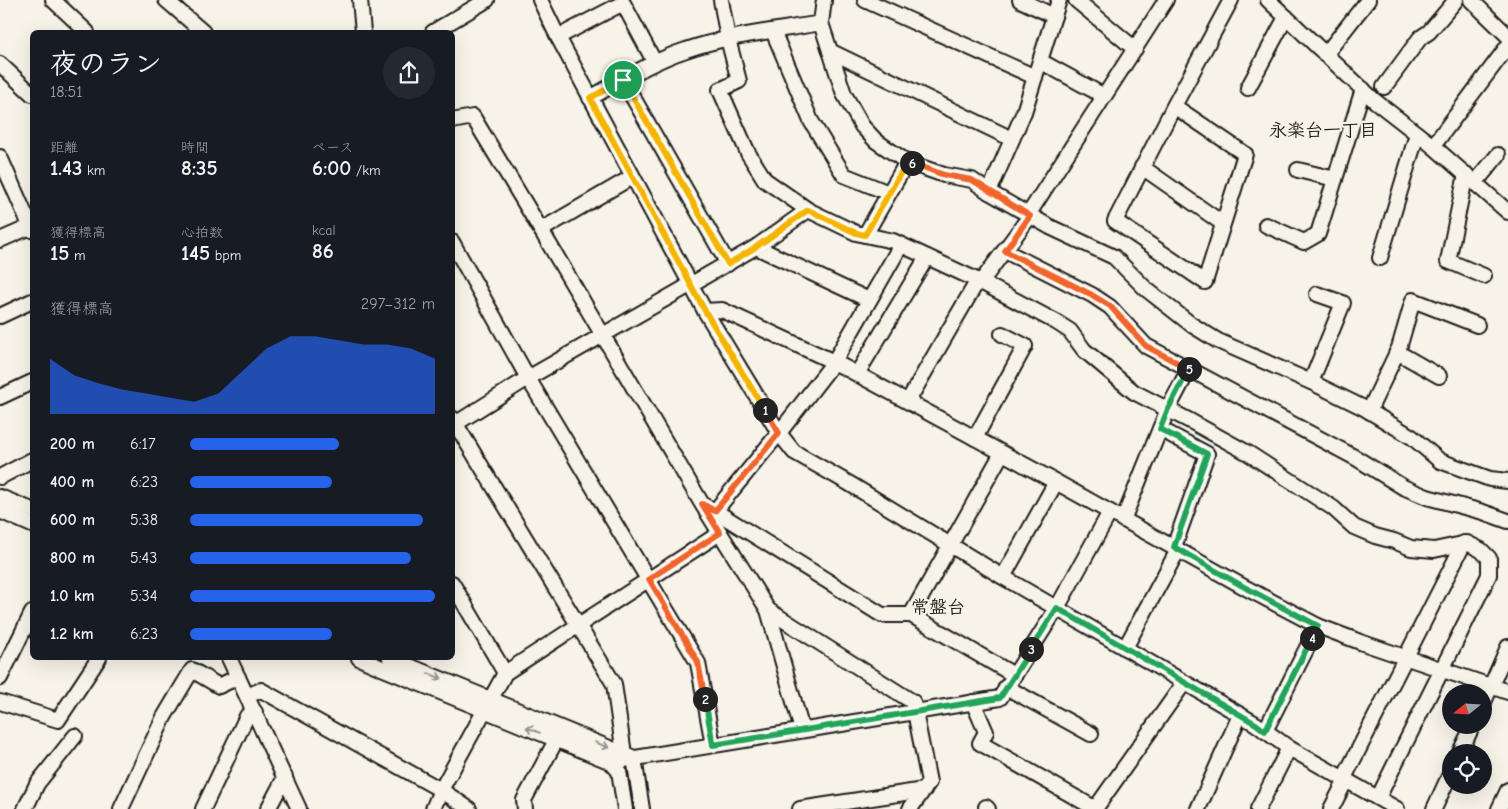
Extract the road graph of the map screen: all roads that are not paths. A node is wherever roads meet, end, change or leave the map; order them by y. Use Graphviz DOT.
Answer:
graph roads {
  1 [pos="52,0"];
  2 [pos="166,0"];
  3 [pos="360,0"];
  4 [pos="540,0"];
  5 [pos="721,0"];
  6 [pos="824,0"];
  7 [pos="865,0"];
  8 [pos="1020,0"];
  9 [pos="1060,0"];
  10 [pos="1076,0"];
  11 [pos="1166,0"];
  12 [pos="1231,0"];
  13 [pos="1268,0"];
  14 [pos="1368,0"];
  15 [pos="1456,0"];
  16 [pos="1471,0"];
  17 [pos="478,2"];
  18 [pos="1054,16"];
  19 [pos="1286,17"];
  20 [pos="821,23"];
  21 [pos="85,30"];
  22 [pos="201,30"];
  23 [pos="363,30"];
  24 [pos="436,30"];
  25 [pos="773,31"];
  26 [pos="558,36"];
  27 [pos="1508,36"];
  28 [pos="728,39"];
  29 [pos="1508,46"];
  30 [pos="1135,49"];
  31 [pos="830,51"];
  32 [pos="1325,54"];
  33 [pos="1040,61"];
  34 [pos="655,63"];
  35 [pos="0,64"];
  36 [pos="1035,77"];
  37 [pos="623,80"];
  38 [pos="1384,87"];
  39 [pos="1248,88"];
  40 [pos="1363,90"];
  41 [pos="30,92"];
  42 [pos="1104,96"];
  43 [pos="590,98"];
  44 [pos="1174,106"];
  45 [pos="455,120"];
  46 [pos="1417,134"];
  47 [pos="1012,140"];
  48 [pos="1433,146"];
  49 [pos="1498,155"];
  50 [pos="0,158"];
  51 [pos="907,162"];
  52 [pos="1142,167"];
  53 [pos="1298,170"];
  54 [pos="632,177"];
  55 [pos="1471,178"];
  56 [pos="1335,179"];
  57 [pos="989,192"];
  58 [pos="889,193"];
  59 [pos="808,210"];
  60 [pos="1508,212"];
  61 [pos="1029,215"];
  62 [pos="1222,223"];
  63 [pos="30,224"];
  64 [pos="1266,225"];
  65 [pos="30,229"];
  66 [pos="541,230"];
  67 [pos="865,235"];
  68 [pos="0,240"];
  69 [pos="901,245"];
  70 [pos="455,247"];
  71 [pos="756,247"];
  72 [pos="1005,251"];
  73 [pos="928,257"];
  74 [pos="1380,258"];
  75 [pos="728,264"];
  76 [pos="1484,276"];
  77 [pos="980,281"];
  78 [pos="691,284"];
  79 [pos="1316,294"];
  80 [pos="869,300"];
  81 [pos="30,302"];
  82 [pos="705,311"];
  83 [pos="0,316"];
  84 [pos="1477,325"];
  85 [pos="1002,334"];
  86 [pos="603,335"];
  87 [pos="1397,352"];
  88 [pos="834,362"];
  89 [pos="1189,369"];
  90 [pos="857,374"];
  91 [pos="1439,376"];
  92 [pos="528,378"];
  93 [pos="1311,382"];
  94 [pos="30,383"];
  95 [pos="0,398"];
  96 [pos="908,401"];
  97 [pos="1168,409"];
  98 [pos="1369,411"];
  99 [pos="455,422"];
  100 [pos="455,425"];
  101 [pos="1160,429"];
  102 [pos="779,433"];
  103 [pos="975,438"];
  104 [pos="1002,453"];
  105 [pos="30,461"];
  106 [pos="0,477"];
  107 [pos="1508,481"];
  108 [pos="1056,482"];
  109 [pos="0,497"];
  110 [pos="702,504"];
  111 [pos="30,509"];
  112 [pos="715,511"];
  113 [pos="1110,512"];
  114 [pos="2,516"];
  115 [pos="1123,520"];
  116 [pos="1508,521"];
  117 [pos="30,524"];
  118 [pos="720,533"];
  119 [pos="1464,543"];
  120 [pos="950,545"];
  121 [pos="1176,549"];
  122 [pos="1003,577"];
  123 [pos="649,579"];
  124 [pos="455,588"];
  125 [pos="1057,608"];
  126 [pos="768,610"];
  127 [pos="911,615"];
  128 [pos="30,617"];
  129 [pos="578,625"];
  130 [pos="1318,626"];
  131 [pos="1508,647"];
  132 [pos="1125,648"];
  133 [pos="1406,657"];
  134 [pos="98,660"];
  135 [pos="230,660"];
  136 [pos="387,661"];
  137 [pos="1442,670"];
  138 [pos="505,672"];
  139 [pos="1014,675"];
  140 [pos="238,677"];
  141 [pos="0,678"];
  142 [pos="1184,683"];
  143 [pos="1482,684"];
  144 [pos="1492,685"];
  145 [pos="1006,687"];
  146 [pos="1492,687"];
  147 [pos="1508,692"];
  148 [pos="247,696"];
  149 [pos="0,702"];
  150 [pos="973,702"];
  151 [pos="488,705"];
  152 [pos="254,712"];
  153 [pos="915,713"];
  154 [pos="1240,715"];
  155 [pos="802,730"];
  156 [pos="1265,731"];
  157 [pos="559,734"];
  158 [pos="1091,734"];
  159 [pos="75,736"];
  160 [pos="713,745"];
  161 [pos="1289,748"];
  162 [pos="629,756"];
  163 [pos="611,762"];
  164 [pos="285,777"];
  165 [pos="1345,779"];
  166 [pos="441,790"];
  167 [pos="924,790"];
  168 [pos="1508,790"];
  169 [pos="1442,792"];
  170 [pos="1378,798"];
  171 [pos="25,809"];
  172 [pos="120,809"];
  173 [pos="203,809"];
  174 [pos="268,809"];
  175 [pos="299,809"];
  176 [pos="433,809"];
  177 [pos="469,809"];
  178 [pos="525,809"];
  179 [pos="625,809"];
  180 [pos="642,809"];
  181 [pos="800,809"];
  182 [pos="910,809"];
  183 [pos="1096,809"];
  184 [pos="1198,809"];
  185 [pos="1258,809"];
  186 [pos="1331,809"];
  187 [pos="1397,809"];
  188 [pos="1434,809"];
  189 [pos="1499,809"];
  1 -- 21 [label="street"];
  2 -- 22 [label="street"];
  3 -- 23 [label="street"];
  4 -- 26 [label="street"];
  5 -- 28 [label="street"];
  6 -- 20 [label="street"];
  7 -- 36 [label="street"];
  8 -- 18 [label="street"];
  9 -- 18 [label="street"];
  10 -- 30 [label="street"];
  11 -- 30 [label="street"];
  12 -- 44 [label="street"];
  13 -- 19 [label="street"];
  14 -- 32 [label="street"];
  15 -- 38 [label="street"];
  16 -- 27 [label="street"];
  17 -- 24 [label="street"];
  18 -- 33 [label="street"];
  19 -- 32 [label="street"];
  19 -- 39 [label="street"];
  20 -- 25 [label="street"];
  20 -- 31 [label="street"];
  25 -- 28 [label="street"];
  25 -- 58 [label="street"];
  26 -- 34 [label="street"];
  26 -- 43 [label="street"];
  28 -- 34 [label="street"];
  28 -- 59 [label="street"];
  29 -- 48 [label="street"];
  30 -- 42 [label="street"];
  31 -- 47 [label="street"];
  31 -- 51 [label="street"];
  32 -- 40 [label="street"];
  33 -- 36 [label="street"];
  33 -- 42 [label="street"];
  34 -- 37 [label="street"];
  35 -- 41 [label="street"];
  36 -- 47 [label="street"];
  37 -- 43 [label="street"];
  37 -- 75 [label="street"];
  40 -- 46 [label="street"];
  40 -- 56 [label="street"];
  42 -- 61 [label="street"];
  43 -- 54 [label="street"];
  44 -- 52 [label="street"];
  44 -- 62 [label="street"];
  45 -- 66 [label="street"];
  46 -- 48 [label="street"];
  46 -- 74 [label="street"];
  47 -- 57 [label="street"];
  48 -- 55 [label="street"];
  49 -- 55 [label="street"];
  50 -- 63 [label="street"];
  51 -- 57 [label="street"];
  51 -- 58 [label="street"];
  52 -- 62 [label="street"];
  52 -- 62 [label="street"];
  53 -- 56 [label="street"];
  54 -- 66 [label="street"];
  54 -- 78 [label="street"];
  55 -- 60 [label="street"];
  55 -- 76 [label="street"];
  56 -- 64 [label="street"];
  57 -- 61 [label="street"];
  58 -- 67 [label="street"];
  59 -- 67 [label="street"];
  59 -- 71 [label="street"];
  61 -- 72 [label="street"];
  61 -- 93 [label="street"];
  65 -- 68 [label="street"];
  66 -- 86 [label="street"];
  67 -- 69 [label="street"];
  69 -- 73 [label="street"];
  69 -- 80 [label="street"];
  70 -- 92 [label="street"];
  71 -- 75 [label="street"];
  71 -- 80 [label="street"];
  72 -- 77 [label="street"];
  72 -- 89 [label="street"];
  73 -- 77 [label="street"];
  73 -- 90 [label="street"];
  75 -- 78 [label="street"];
  77 -- 96 [label="street"];
  77 -- 97 [label="street"];
  78 -- 82 [label="street"];
  78 -- 86 [label="street"];
  79 -- 93 [label="street"];
  80 -- 88 [label="street"];
  81 -- 83 [label="street"];
  82 -- 88 [label="street"];
  82 -- 102 [label="street"];
  84 -- 87 [label="street"];
  85 -- 103 [label="street"];
  86 -- 92 [label="street"];
  86 -- 110 [label="street"];
  87 -- 91 [label="street"];
  87 -- 98 [label="street"];
  88 -- 90 [label="street"];
  88 -- 102 [label="street"];
  89 -- 97 [label="street"];
  89 -- 116 [label="street"];
  90 -- 96 [label="street"];
  92 -- 99 [label="street"];
  92 -- 123 [label="street"];
  93 -- 98 [label="street"];
  94 -- 95 [label="street"];
  96 -- 103 [label="street"];
  97 -- 101 [label="street"];
  97 -- 119 [label="street"];
  98 -- 107 [label="street"];
  100 -- 129 [label="street"];
  101 -- 115 [label="street"];
  101 -- 121 [label="street"];
  102 -- 112 [label="street"];
  102 -- 120 [label="street"];
  103 -- 104 [label="street"];
  104 -- 108 [label="street"];
  104 -- 120 [label="street"];
  105 -- 106 [label="street"];
  108 -- 113 [label="street"];
  108 -- 122 [label="street"];
  109 -- 111 [label="street"];
  110 -- 112 [label="street"];
  110 -- 118 [label="street"];
  112 -- 127 [label="street"];
  113 -- 115 [label="street"];
  113 -- 125 [label="street"];
  114 -- 117 [label="street"];
  115 -- 121 [label="street"];
  118 -- 123 [label="street"];
  118 -- 126 [label="street"];
  119 -- 133 [label="street"];
  119 -- 137 [label="street"];
  120 -- 122 [label="street"];
  120 -- 127 [label="street"];
  121 -- 130 [label="street"];
  121 -- 132 [label="street"];
  122 -- 125 [label="street"];
  123 -- 129 [label="street"];
  123 -- 160 [label="street"];
  124 -- 138 [label="street"];
  125 -- 132 [label="street"];
  125 -- 139 [label="street"];
  126 -- 153 [label="street"];
  126 -- 155 [label="street"];
  127 -- 139 [label="street"];
  128 -- 141 [label="street"];
  129 -- 138 [label="street"];
  129 -- 162 [label="street"];
  130 -- 133 [label="street"];
  130 -- 156 [label="street"];
  131 -- 144 [label="street"];
  132 -- 142 [label="street"];
  133 -- 137 [label="street"];
  133 -- 165 [label="street"];
  134 -- 149 [label="street"];
  135 -- 140 [label="street"];
  136 -- 151 [label="street"];
  137 -- 143 [label="street"];
  137 -- 170 [label="street"];
  138 -- 151 [label="street"];
  139 -- 145 [label="street"];
  140 -- 148 [label="street"];
  140 -- 172 [label="street"];
  142 -- 154 [label="street"];
  142 -- 183 [label="street"];
  145 -- 150 [label="street"];
  145 -- 158 [label="street"];
  146 -- 147 [label="street"];
  148 -- 152 [label="street"];
  148 -- 166 [label="street"];
  150 -- 153 [label="street"];
  150 -- 183 [label="street"];
  151 -- 157 [label="street"];
  151 -- 166 [label="street"];
  152 -- 164 [label="street"];
  152 -- 173 [label="street"];
  153 -- 155 [label="street"];
  153 -- 167 [label="street"];
  154 -- 156 [label="street"];
  154 -- 184 [label="street"];
  155 -- 160 [label="street"];
  156 -- 161 [label="street"];
  157 -- 162 [label="street, one-way"];
  157 -- 163 [label="street"];
  157 -- 178 [label="street"];
  159 -- 171 [label="street"];
  160 -- 162 [label="street"];
  161 -- 165 [label="street"];
  161 -- 185 [label="street"];
  162 -- 163 [label="street"];
  162 -- 180 [label="street"];
  163 -- 179 [label="street"];
  164 -- 174 [label="street"];
  164 -- 175 [label="street"];
  165 -- 170 [label="street"];
  165 -- 186 [label="street"];
  166 -- 176 [label="street"];
  166 -- 177 [label="street"];
  167 -- 181 [label="street"];
  167 -- 182 [label="street"];
  168 -- 189 [label="street"];
  169 -- 188 [label="street"];
  170 -- 187 [label="street"];
}
